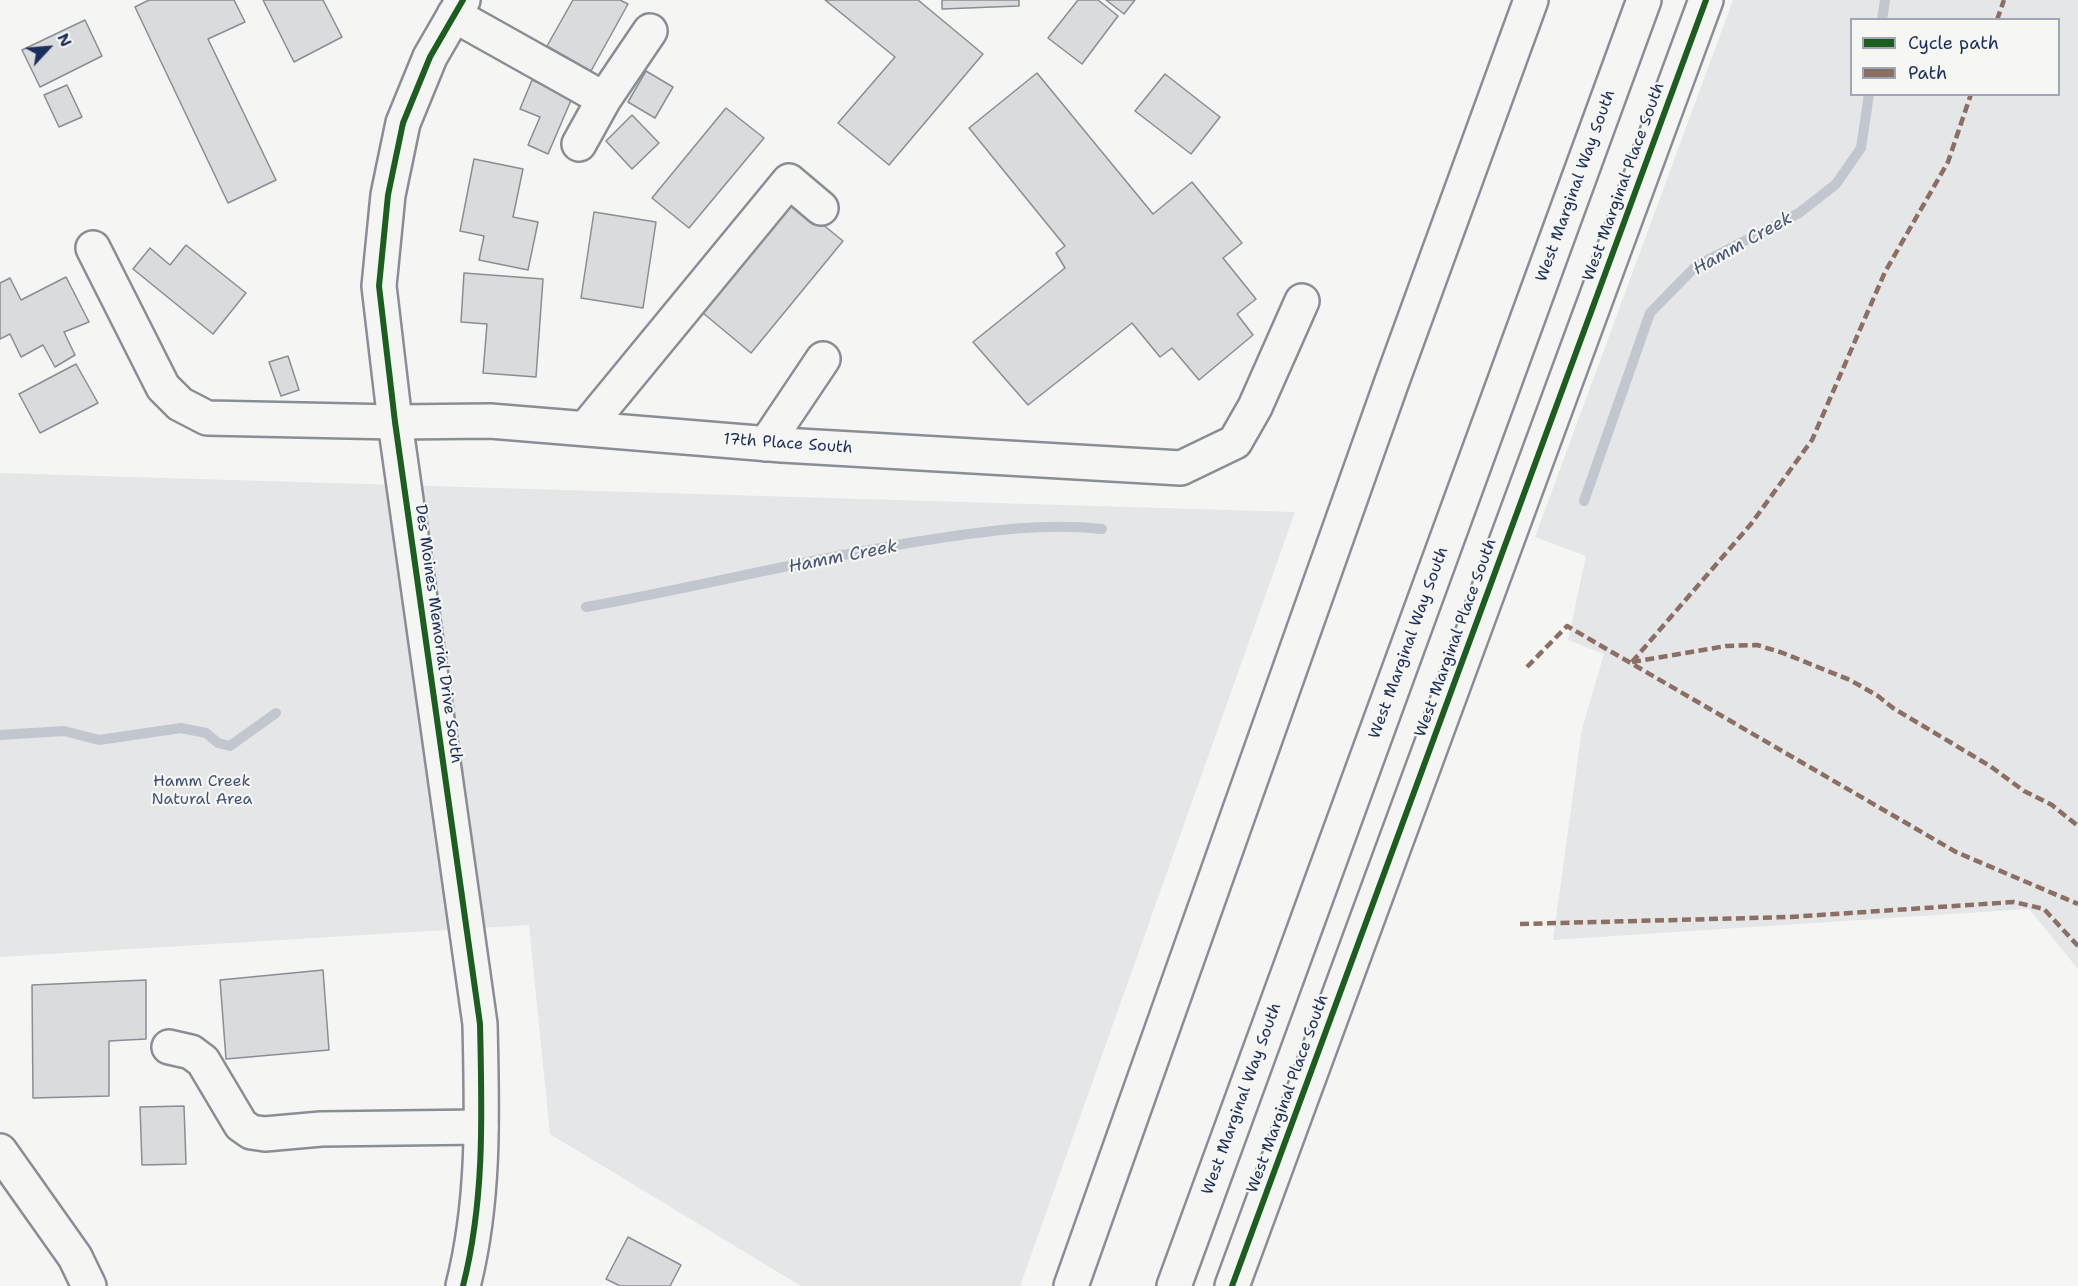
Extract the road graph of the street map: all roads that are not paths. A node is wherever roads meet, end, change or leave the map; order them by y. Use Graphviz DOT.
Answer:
graph roads {
  1 [pos="1531,0"];
  2 [pos="1644,0"];
  3 [pos="1706,0"];
  4 [pos="459,8"];
  5 [pos="650,31"];
  6 [pos="604,99"];
  7 [pos="579,144"];
  8 [pos="821,208"];
  9 [pos="93,248"];
  10 [pos="1302,301"];
  11 [pos="823,359"];
  12 [pos="395,422"];
  13 [pos="585,429"];
  14 [pos="766,444"];
  15 [pos="170,1047"];
  16 [pos="481,1127"];
  17 [pos="0,1151"];
  18 [pos="89,1286"];
  19 [pos="463,1286"];
  20 [pos="1071,1286"];
  21 [pos="1174,1286"];
  22 [pos="1232,1286"];
  1 -- 20 [label="main road"];
  2 -- 21 [label="main road, West Marginal Way South"];
  3 -- 22 [label="main road, West Marginal Place South"];
  4 -- 6 [label="main road"];
  4 -- 12 [label="main road, Des Moines Memorial Drive South"];
  5 -- 6 [label="main road"];
  6 -- 7 [label="main road"];
  8 -- 13 [label="main road"];
  9 -- 12 [label="main road, 17th Place South"];
  10 -- 14 [label="main road, 17th Place South"];
  11 -- 14 [label="main road"];
  12 -- 13 [label="main road, 17th Place South"];
  12 -- 16 [label="main road, Des Moines Memorial Drive South"];
  13 -- 14 [label="main road, 17th Place South"];
  15 -- 16 [label="main road"];
  16 -- 19 [label="main road, Des Moines Memorial Drive South"];
  17 -- 18 [label="main road"];
}
